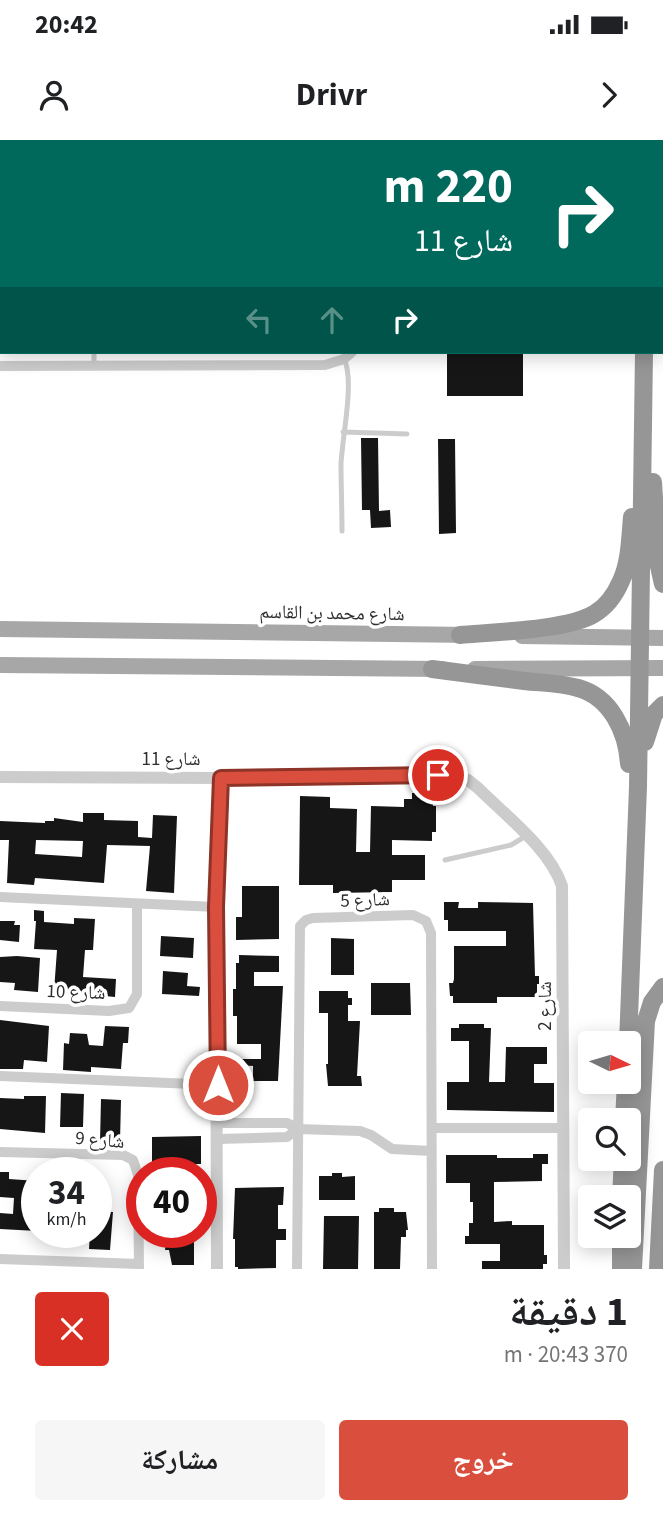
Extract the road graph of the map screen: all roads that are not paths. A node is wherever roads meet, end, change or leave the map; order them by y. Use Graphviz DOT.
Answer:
graph roads {
  1 [pos="94,354"];
  2 [pos="644,354"];
  3 [pos="348,355"];
  4 [pos="0,366"];
  5 [pos="94,366"];
  6 [pos="644,406"];
  7 [pos="343,432"];
  8 [pos="407,434"];
  9 [pos="342,531"];
  10 [pos="663,584"];
  11 [pos="0,629"];
  12 [pos="460,635"];
  13 [pos="640,638"];
  14 [pos="663,639"];
  15 [pos="2,665"];
  16 [pos="432,668"];
  17 [pos="640,668"];
  18 [pos="663,668"];
  19 [pos="663,705"];
  20 [pos="0,777"];
  21 [pos="221,778"];
  22 [pos="468,780"];
  23 [pos="638,787"];
  24 [pos="526,836"];
  25 [pos="445,860"];
  26 [pos="0,897"];
  27 [pos="136,904"];
  28 [pos="216,907"];
  29 [pos="632,940"];
  30 [pos="660,990"];
  31 [pos="0,1006"];
  32 [pos="628,1031"];
  33 [pos="0,1076"];
  34 [pos="218,1085"];
  35 [pos="218,1123"];
  36 [pos="432,1128"];
  37 [pos="564,1128"];
  38 [pos="298,1129"];
  39 [pos="218,1139"];
  40 [pos="0,1152"];
  41 [pos="431,1152"];
  42 [pos="663,1170"];
  43 [pos="621,1248"];
  44 [pos="0,1259"];
  45 [pos="139,1267"];
  46 [pos="217,1269"];
  47 [pos="297,1269"];
  48 [pos="432,1269"];
  49 [pos="564,1269"];
  50 [pos="621,1269"];
  51 [pos="633,1269"];
  52 [pos="658,1269"];
  1 -- 5 [label="lane"];
  2 -- 6 [label="highway"];
  3 -- 5 [label="street"];
  3 -- 7 [label="lane"];
  4 -- 5 [label="street"];
  6 -- 10 [label="highway"];
  6 -- 12 [label="highway"];
  6 -- 13 [label="highway"];
  7 -- 8 [label="lane"];
  7 -- 9 [label="lane"];
  11 -- 12 [label="main road, شارع محمد بن القاسم"];
  12 -- 13 [label="main road, شارع محمد بن القاسم"];
  13 -- 14 [label="main road, شارع محمد بن القاسم"];
  13 -- 17 [label="highway"];
  15 -- 16 [label="main road"];
  16 -- 17 [label="main road"];
  16 -- 29 [label="highway"];
  17 -- 18 [label="main road"];
  17 -- 23 [label="highway"];
  19 -- 23 [label="highway"];
  20 -- 21 [label="street, شارع 11"];
  21 -- 22 [label="street, شارع 11"];
  21 -- 28 [label="street"];
  22 -- 24 [label="street, شارع 2"];
  23 -- 29 [label="highway"];
  24 -- 25 [label="lane"];
  24 -- 37 [label="street, شارع 2"];
  26 -- 27 [label="street"];
  27 -- 28 [label="street"];
  27 -- 31 [label="street, شارع 10"];
  28 -- 34 [label="street"];
  29 -- 32 [label="highway"];
  30 -- 51 [label="highway"];
  33 -- 34 [label="street"];
  34 -- 35 [label="street"];
  35 -- 38 [label="street"];
  35 -- 39 [label="street"];
  36 -- 37 [label="street"];
  36 -- 38 [label="street, شارع 5"];
  36 -- 41 [label="street, شارع 5"];
  37 -- 49 [label="street, شارع 2"];
  38 -- 39 [label="street"];
  38 -- 41 [label="street"];
  38 -- 47 [label="street, شارع 5"];
  39 -- 46 [label="street"];
  40 -- 45 [label="street, شارع 9"];
  41 -- 48 [label="street, شارع 5"];
  42 -- 52 [label="highway"];
  43 -- 50 [label="highway"];
  44 -- 45 [label="street, شارع 9"];
}
